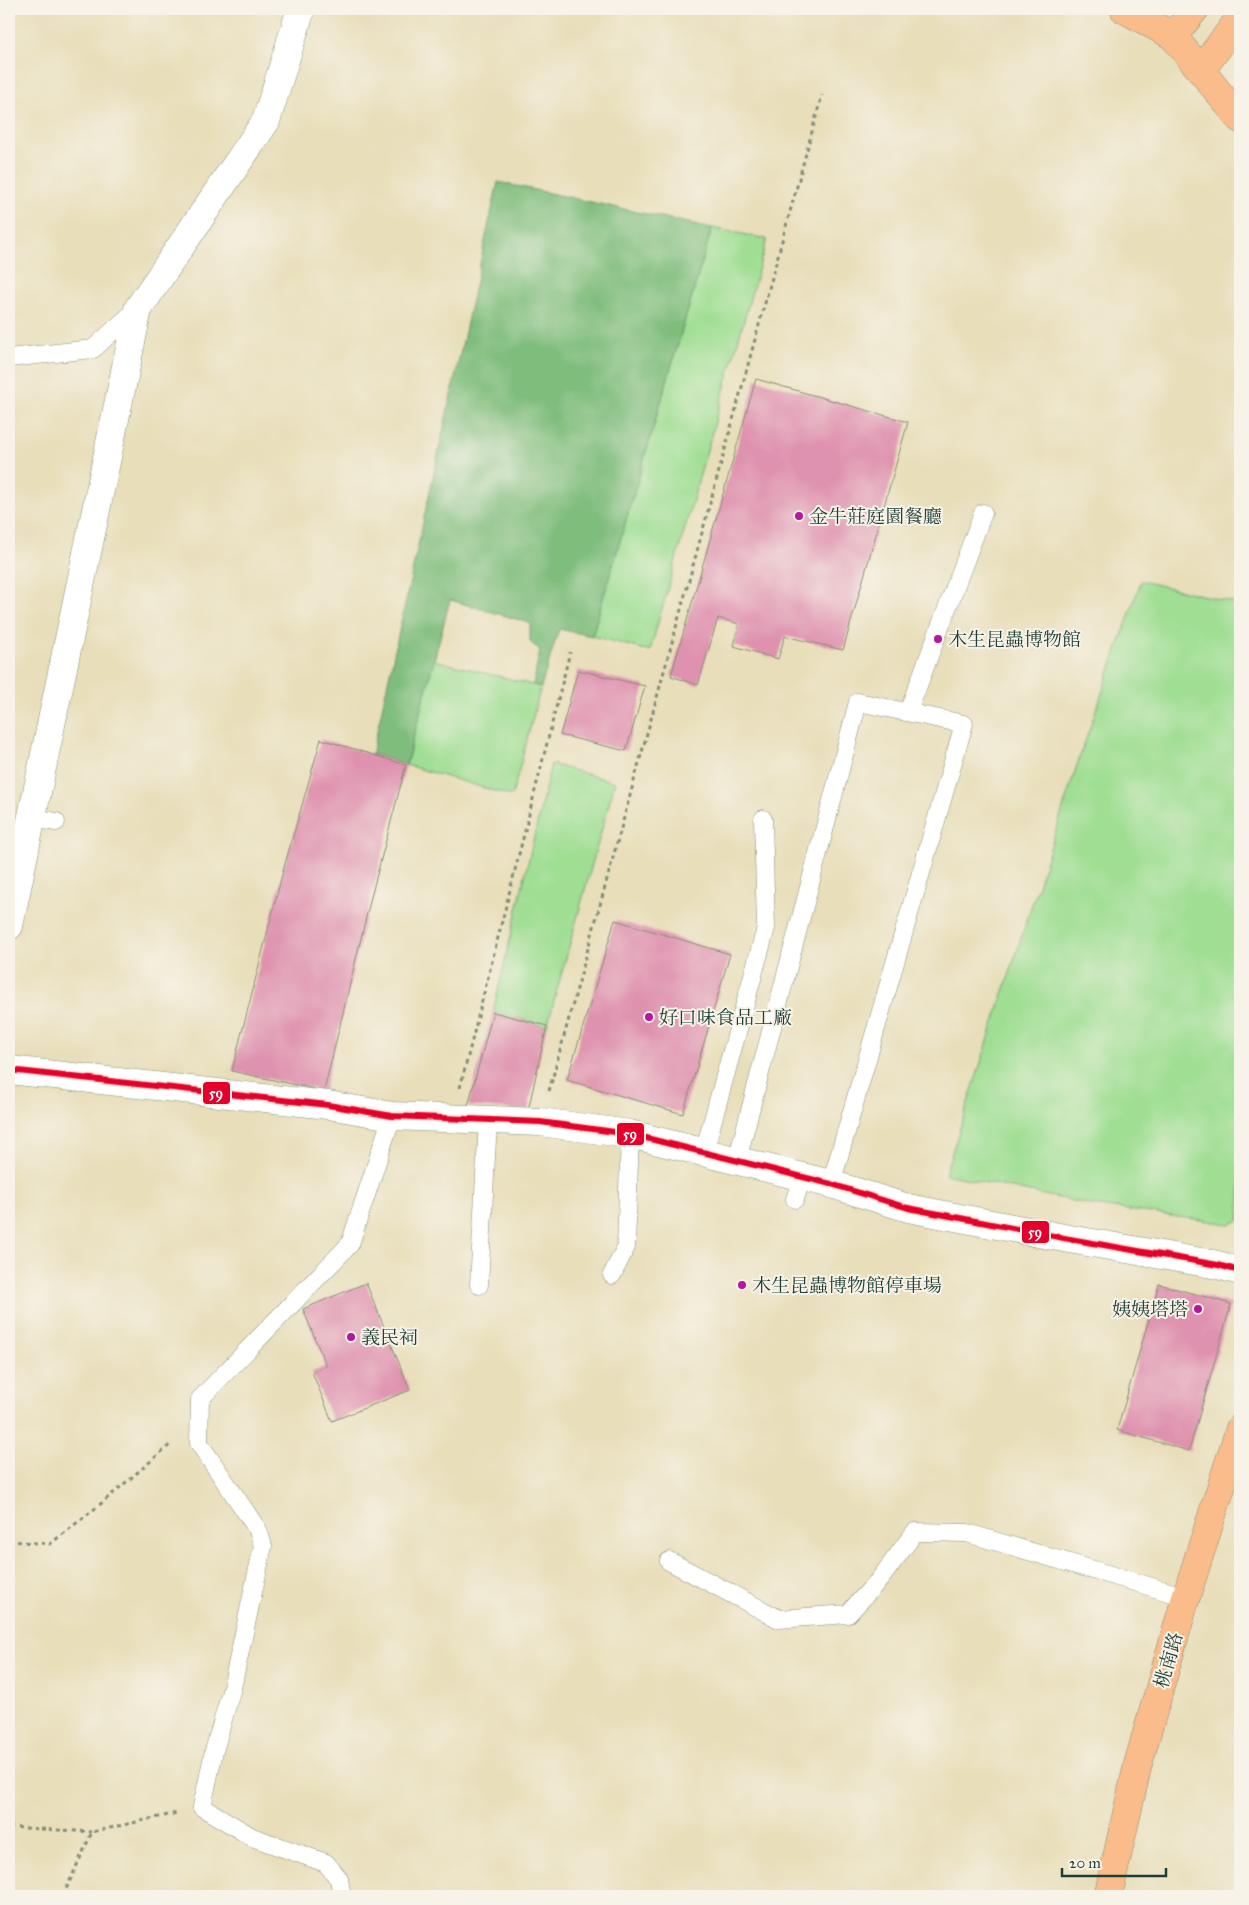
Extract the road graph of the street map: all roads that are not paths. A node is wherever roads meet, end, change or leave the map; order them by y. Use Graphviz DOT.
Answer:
graph roads {
  1 [pos="301,9"];
  2 [pos="1124,9"];
  3 [pos="1195,9"];
  4 [pos="1234,20"];
  5 [pos="1174,36"];
  6 [pos="1201,70"];
  7 [pos="1240,119"];
  8 [pos="138,309"];
  9 [pos="9,358"];
  10 [pos="983,513"];
  11 [pos="908,712"];
  12 [pos="763,819"];
  13 [pos="9,926"];
  14 [pos="9,1070"];
  15 [pos="392,1116"];
  16 [pos="488,1121"];
  17 [pos="630,1134"];
  18 [pos="704,1152"];
  19 [pos="737,1160"];
  20 [pos="831,1184"];
  21 [pos="1240,1271"];
  22 [pos="612,1275"];
  23 [pos="479,1285"];
  24 [pos="1240,1428"];
  25 [pos="669,1561"];
  26 [pos="1186,1597"];
  27 [pos="342,1896"];
  28 [pos="1108,1896"];
  1 -- 8 [label="street"];
  2 -- 5 [label="main road"];
  3 -- 5 [label="main road"];
  4 -- 6 [label="main road"];
  5 -- 6 [label="main road"];
  6 -- 7 [label="main road"];
  8 -- 9 [label="lane"];
  8 -- 13 [label="street"];
  10 -- 11 [label="lane"];
  11 -- 19 [label="lane"];
  11 -- 20 [label="lane"];
  12 -- 18 [label="lane"];
  14 -- 15 [label="street"];
  15 -- 16 [label="street"];
  15 -- 27 [label="lane"];
  16 -- 17 [label="street"];
  16 -- 23 [label="lane"];
  17 -- 18 [label="street"];
  17 -- 22 [label="lane"];
  18 -- 19 [label="street"];
  19 -- 20 [label="street"];
  20 -- 21 [label="street"];
  24 -- 26 [label="main road, 桃南路"];
  25 -- 26 [label="lane"];
  26 -- 28 [label="main road, 桃南路"];
}
